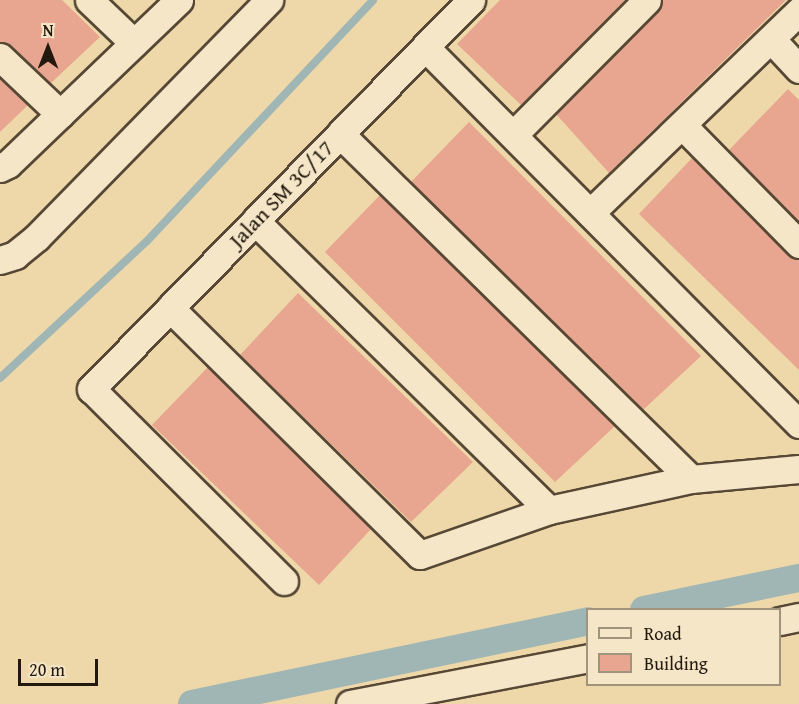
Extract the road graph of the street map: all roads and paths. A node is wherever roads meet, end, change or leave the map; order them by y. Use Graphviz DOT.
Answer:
graph roads {
  1 [pos="89,0"];
  2 [pos="179,0"];
  3 [pos="269,0"];
  4 [pos="471,0"];
  5 [pos="647,0"];
  6 [pos="799,11"];
  7 [pos="771,39"];
  8 [pos="134,44"];
  9 [pos="425,47"];
  10 [pos="0,57"];
  11 [pos="799,69"];
  12 [pos="60,114"];
  13 [pos="682,125"];
  14 [pos="340,134"];
  15 [pos="513,135"];
  16 [pos="0,168"];
  17 [pos="590,213"];
  18 [pos="255,221"];
  19 [pos="799,244"];
  20 [pos="0,260"];
  21 [pos="170,309"];
  22 [pos="799,424"];
  23 [pos="799,469"];
  24 [pos="691,479"];
  25 [pos="549,510"];
  26 [pos="284,581"];
  27 [pos="799,618"];
  28 [pos="781,621"];
  29 [pos="586,658"];
  30 [pos="350,704"];
  1 -- 8 [label="street"];
  2 -- 8 [label="street"];
  3 -- 20 [label="street"];
  4 -- 9 [label="street, Jalan SM 3C/17"];
  5 -- 15 [label="street"];
  6 -- 7 [label="street"];
  7 -- 11 [label="street"];
  7 -- 13 [label="street"];
  8 -- 12 [label="street"];
  9 -- 14 [label="street, Jalan SM 3C/17"];
  9 -- 15 [label="street"];
  10 -- 12 [label="street"];
  12 -- 16 [label="street"];
  13 -- 17 [label="street"];
  13 -- 19 [label="street"];
  14 -- 18 [label="street, Jalan SM 3C/17"];
  14 -- 24 [label="street"];
  15 -- 17 [label="street"];
  17 -- 22 [label="street"];
  18 -- 21 [label="street, Jalan SM 3C/17"];
  18 -- 25 [label="street"];
  21 -- 25 [label="street"];
  21 -- 26 [label="street, Jalan SM 3C/17"];
  23 -- 24 [label="street"];
  24 -- 25 [label="street"];
  27 -- 28 [label="street"];
  29 -- 30 [label="street"];
}
